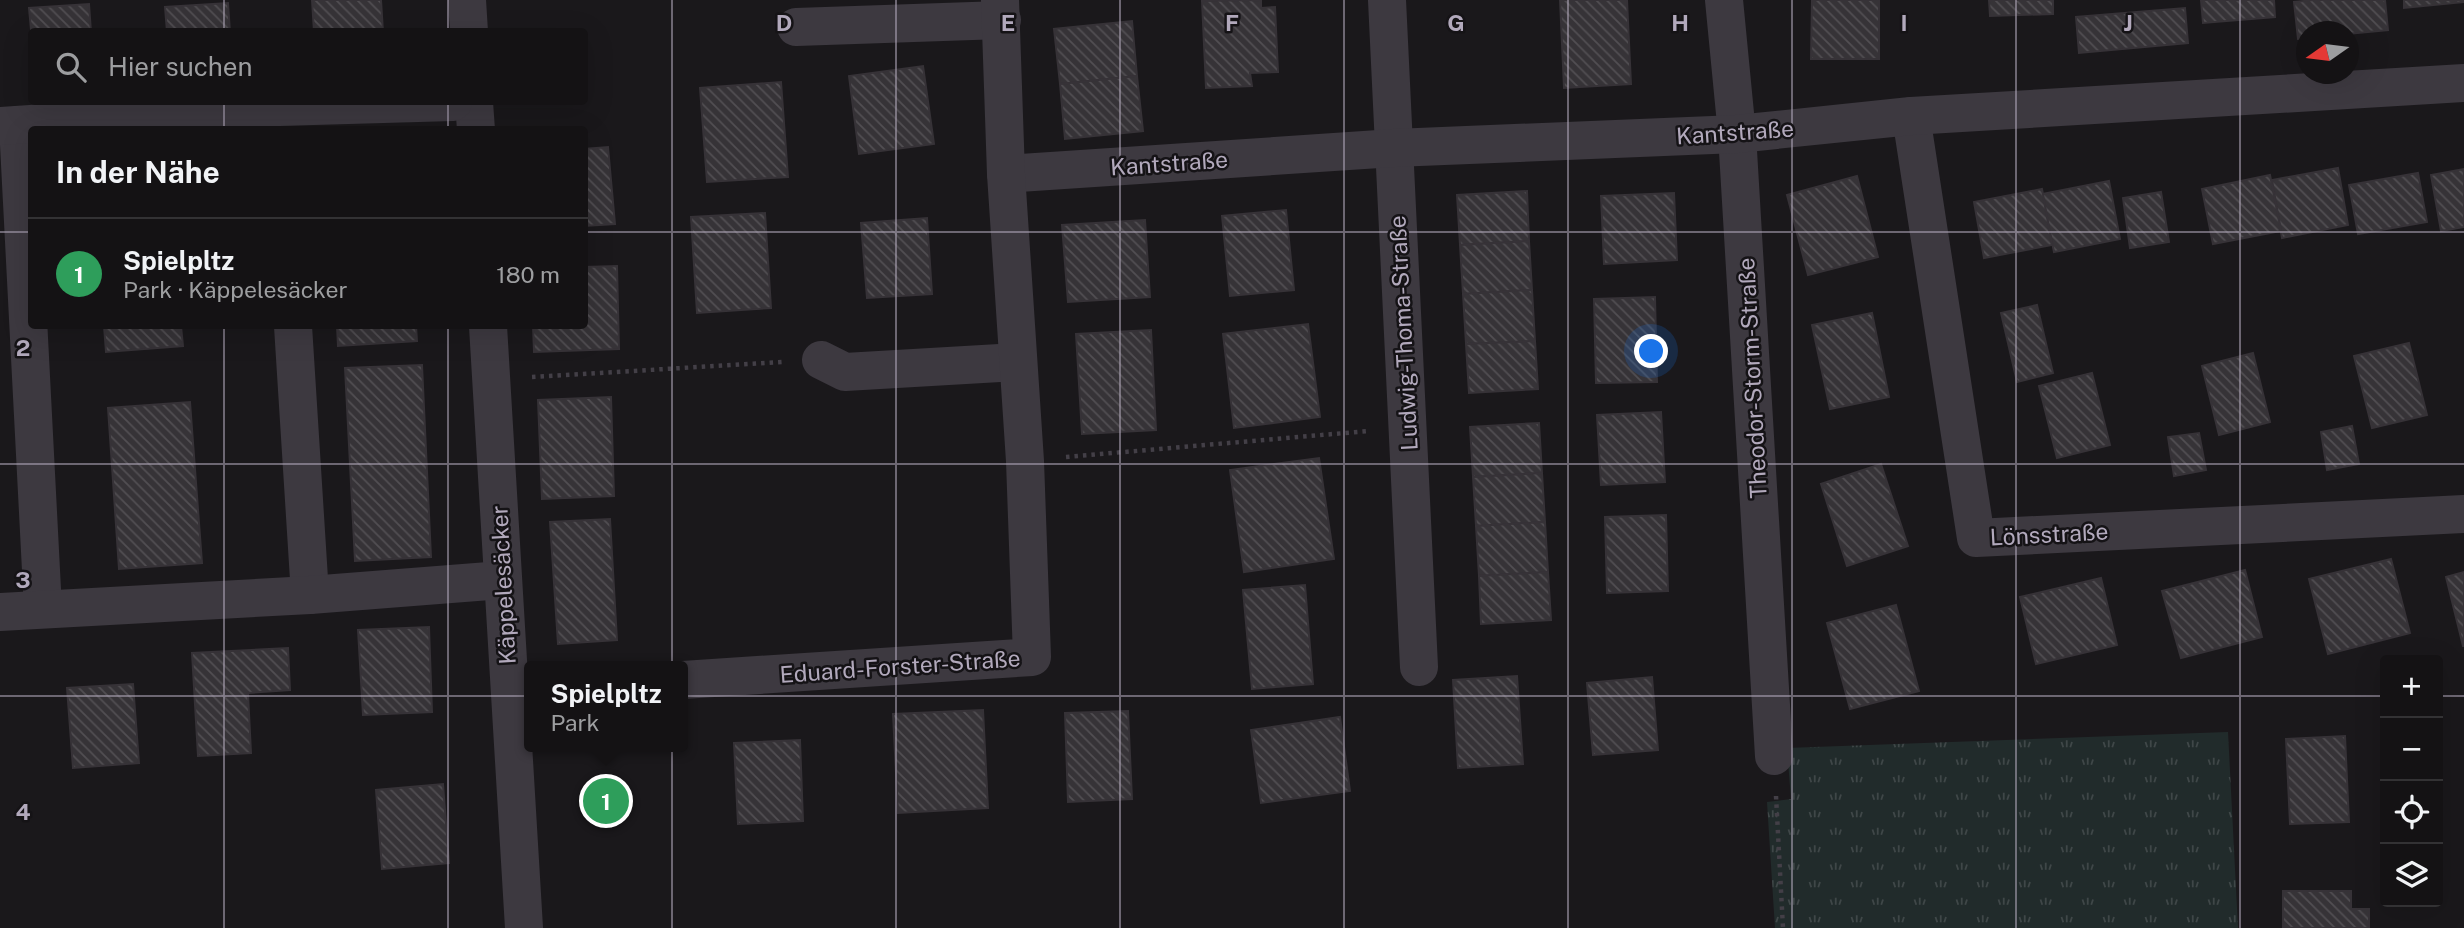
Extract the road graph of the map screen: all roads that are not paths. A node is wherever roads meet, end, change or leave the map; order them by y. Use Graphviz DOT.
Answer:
graph roads {
  1 [pos="467,0"];
  2 [pos="1387,0"];
  3 [pos="1724,0"];
  4 [pos="1001,10"];
  5 [pos="796,27"];
  6 [pos="469,28"];
  7 [pos="2464,83"];
  8 [pos="421,105"];
  9 [pos="474,105"];
  10 [pos="1912,116"];
  11 [pos="280,118"];
  12 [pos="9,126"];
  13 [pos="476,126"];
  14 [pos="1737,134"];
  15 [pos="1394,148"];
  16 [pos="1006,174"];
  17 [pos="293,329"];
  18 [pos="488,329"];
  19 [pos="821,360"];
  20 [pos="1017,362"];
  21 [pos="2464,514"];
  22 [pos="502,580"];
  23 [pos="310,595"];
  24 [pos="43,609"];
  25 [pos="0,612"];
  26 [pos="1419,667"];
  27 [pos="688,680"];
  28 [pos="519,691"];
  29 [pos="1774,756"];
  30 [pos="524,928"];
  1 -- 6 [label="street"];
  2 -- 15 [label="street, Ludwig-Thoma-Straße"];
  3 -- 14 [label="street, Theodor-Storm-Straße"];
  4 -- 5 [label="street, Eduard-Forster-Straße"];
  4 -- 16 [label="street, Eduard-Forster-Straße"];
  7 -- 10 [label="street, Kantstraße"];
  8 -- 11 [label="street"];
  9 -- 13 [label="street"];
  10 -- 14 [label="street, Kantstraße"];
  10 -- 21 [label="street, Lönsstraße"];
  11 -- 12 [label="street"];
  12 -- 24 [label="street"];
  14 -- 15 [label="street, Kantstraße"];
  14 -- 29 [label="street, Theodor-Storm-Straße"];
  15 -- 16 [label="street, Kantstraße"];
  15 -- 26 [label="street, Ludwig-Thoma-Straße"];
  16 -- 20 [label="street, Eduard-Forster-Straße"];
  17 -- 23 [label="street"];
  18 -- 22 [label="street, Käppelesäcker"];
  19 -- 20 [label="street"];
  20 -- 27 [label="street, Eduard-Forster-Straße"];
  22 -- 23 [label="street"];
  22 -- 28 [label="street, Käppelesäcker"];
  23 -- 24 [label="street"];
  24 -- 25 [label="street"];
  28 -- 30 [label="street, Käppelesäcker"];
}
